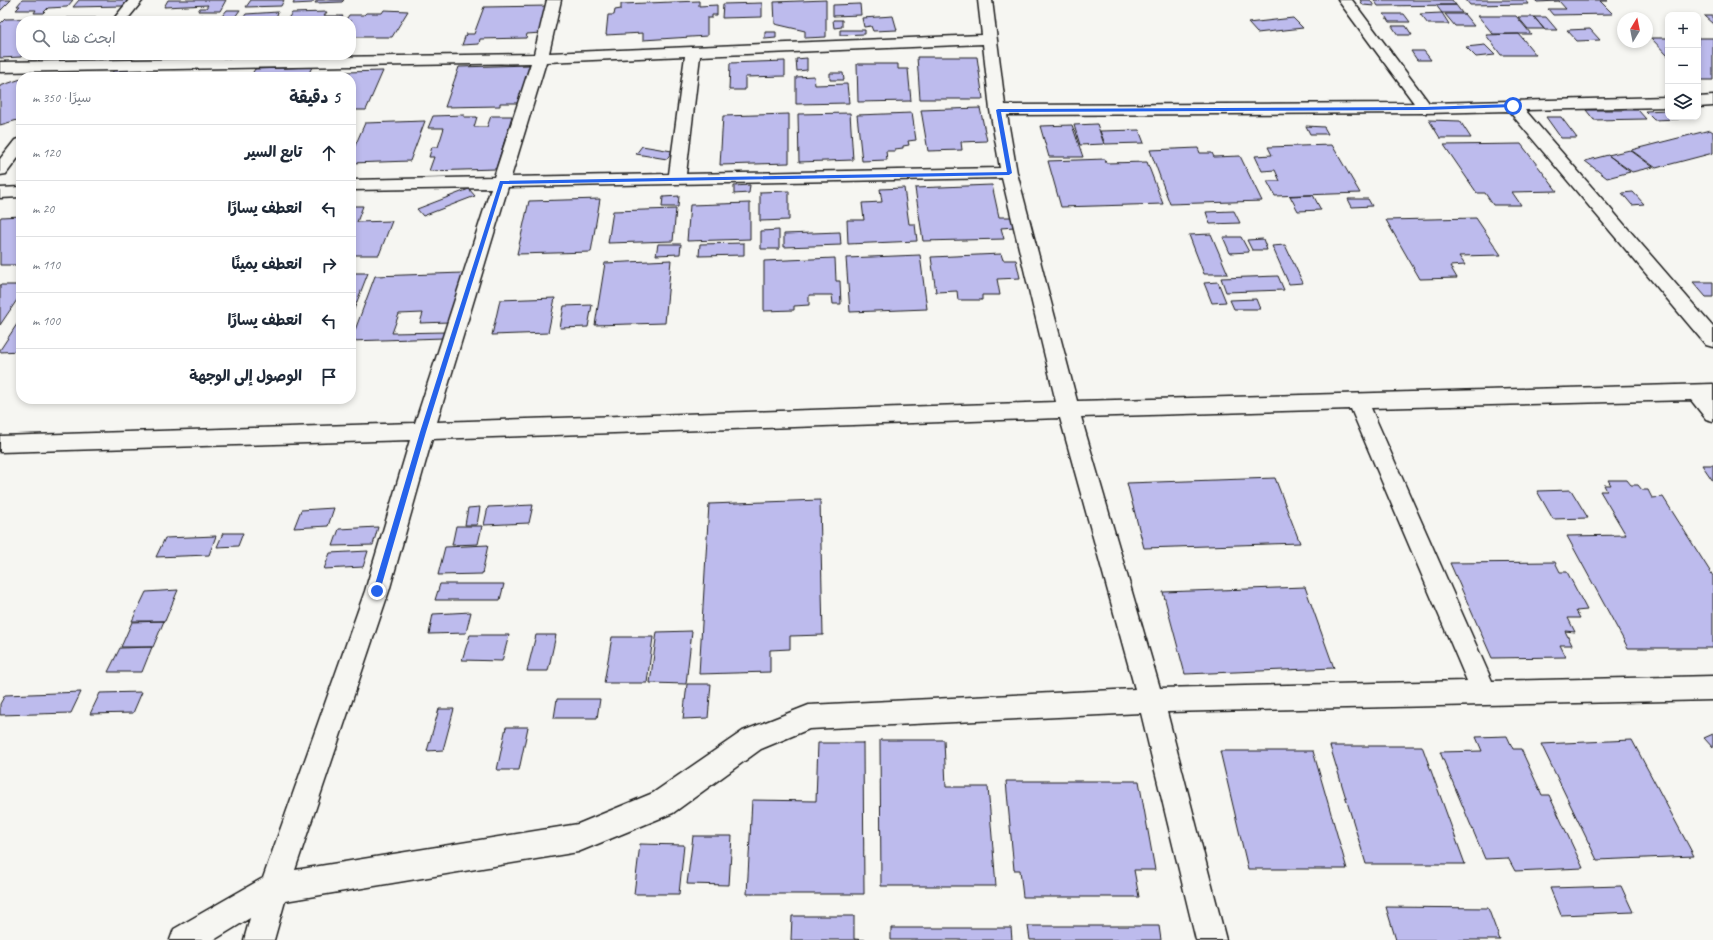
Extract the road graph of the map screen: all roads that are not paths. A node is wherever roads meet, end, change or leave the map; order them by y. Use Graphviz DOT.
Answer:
graph roads {
  1 [pos="136,0"];
  2 [pos="554,0"];
  3 [pos="985,0"];
  4 [pos="1345,0"];
  5 [pos="123,16"];
  6 [pos="989,39"];
  7 [pos="693,52"];
  8 [pos="540,58"];
  9 [pos="82,66"];
  10 [pos="0,67"];
  11 [pos="1713,101"];
  12 [pos="1665,102"];
  13 [pos="1701,102"];
  14 [pos="1513,106"];
  15 [pos="1425,108"];
  16 [pos="998,110"];
  17 [pos="16,149"];
  18 [pos="0,170"];
  19 [pos="1009,173"];
  20 [pos="678,179"];
  21 [pos="501,182"];
  22 [pos="356,185"];
  23 [pos="16,192"];
  24 [pos="0,193"];
  25 [pos="1713,340"];
  26 [pos="1705,393"];
  27 [pos="1358,402"];
  28 [pos="1068,409"];
  29 [pos="1713,413"];
  30 [pos="423,432"];
  31 [pos="0,444"];
  32 [pos="1713,688"];
  33 [pos="1485,693"];
  34 [pos="1150,700"];
  35 [pos="274,888"];
  36 [pos="185,940"];
  37 [pos="259,940"];
  38 [pos="1211,940"];
  1 -- 5 [label="street"];
  2 -- 8 [label="street"];
  3 -- 6 [label="street"];
  4 -- 15 [label="street"];
  6 -- 7 [label="street"];
  6 -- 16 [label="street"];
  7 -- 8 [label="street"];
  7 -- 20 [label="street"];
  8 -- 9 [label="street"];
  8 -- 21 [label="street"];
  9 -- 10 [label="street"];
  11 -- 13 [label="street"];
  12 -- 14 [label="street"];
  14 -- 15 [label="street"];
  14 -- 25 [label="street"];
  15 -- 16 [label="street"];
  16 -- 19 [label="street"];
  17 -- 18 [label="street"];
  19 -- 20 [label="street"];
  19 -- 28 [label="street"];
  20 -- 21 [label="street"];
  21 -- 22 [label="street"];
  21 -- 30 [label="street"];
  23 -- 24 [label="street"];
  26 -- 27 [label="street"];
  26 -- 29 [label="street"];
  27 -- 28 [label="street"];
  27 -- 33 [label="street"];
  28 -- 30 [label="street"];
  28 -- 34 [label="street"];
  30 -- 31 [label="street"];
  30 -- 35 [label="street"];
  32 -- 33 [label="street"];
  33 -- 34 [label="street"];
  34 -- 35 [label="street"];
  34 -- 38 [label="street"];
  35 -- 36 [label="street"];
  35 -- 37 [label="street"];
}
